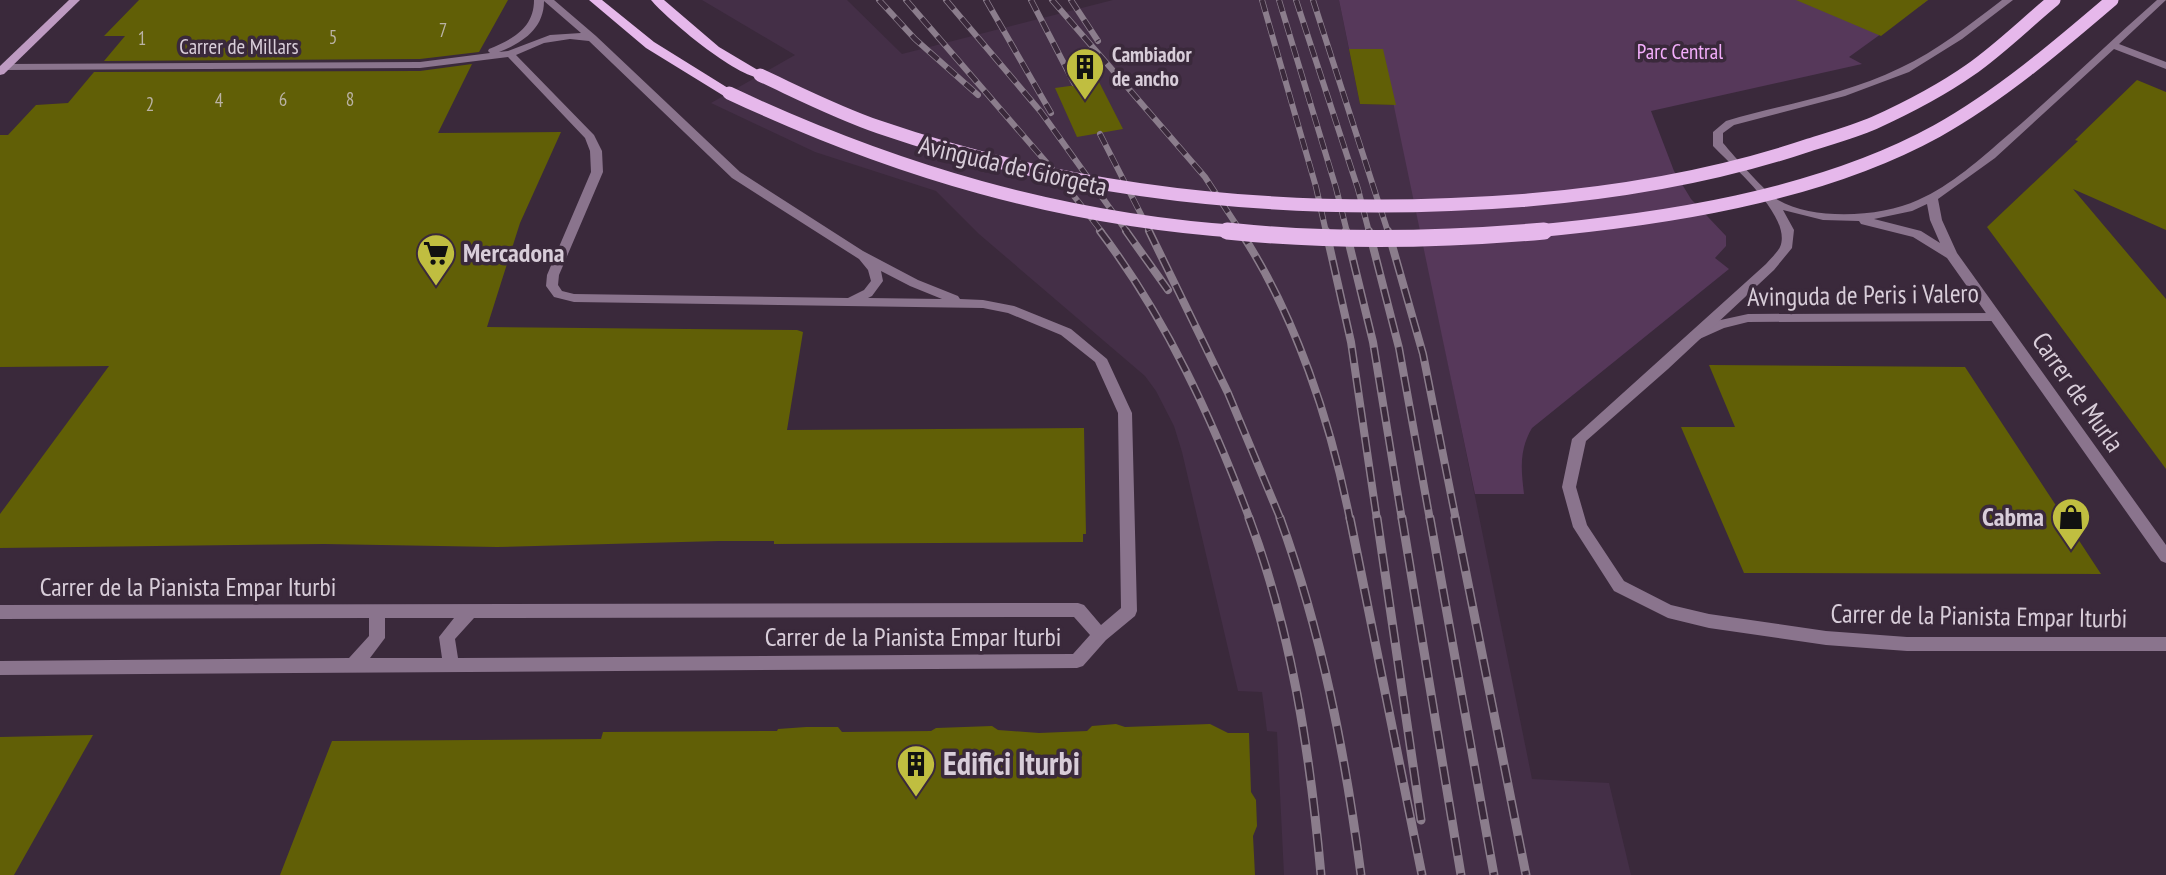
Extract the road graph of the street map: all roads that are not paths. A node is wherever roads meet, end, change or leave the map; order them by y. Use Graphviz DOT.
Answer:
graph roads {
  1 [pos="75,0"];
  2 [pos="539,0"];
  3 [pos="548,0"];
  4 [pos="595,0"];
  5 [pos="657,0"];
  6 [pos="2008,0"];
  7 [pos="2054,0"];
  8 [pos="2112,0"];
  9 [pos="2163,0"];
  10 [pos="592,38"];
  11 [pos="2112,45"];
  12 [pos="510,54"];
  13 [pos="472,58"];
  14 [pos="2166,66"];
  15 [pos="3,69"];
  16 [pos="1932,197"];
  17 [pos="1773,202"];
  18 [pos="1849,219"];
  19 [pos="859,254"];
  20 [pos="1951,254"];
  21 [pos="851,301"];
  22 [pos="962,302"];
  23 [pos="1995,317"];
  24 [pos="1692,337"];
  25 [pos="1663,366"];
  26 [pos="2166,557"];
  27 [pos="377,611"];
  28 [pos="470,611"];
  29 [pos="0,612"];
  30 [pos="1100,635"];
  31 [pos="2166,644"];
  32 [pos="451,665"];
  33 [pos="353,666"];
  34 [pos="0,668"];
  1 -- 15 [label="main road"];
  2 -- 13 [label="street, Carrer de Millars"];
  3 -- 10 [label="street"];
  4 -- 8 [label="main road, Avinguda de Giorgeta, bridge"];
  5 -- 7 [label="main road, Avinguda de Giorgeta, bridge"];
  6 -- 17 [label="street, Avinguda de Peris i Valero"];
  9 -- 11 [label="street, Avinguda de Peris i Valero"];
  10 -- 12 [label="street, Carrer de Millars"];
  10 -- 19 [label="street"];
  11 -- 14 [label="street"];
  11 -- 16 [label="street, Avinguda de Peris i Valero"];
  12 -- 13 [label="street, Carrer de Millars"];
  12 -- 21 [label="street"];
  13 -- 15 [label="street, Carrer de Millars"];
  16 -- 18 [label="street, Avinguda de Peris i Valero"];
  16 -- 20 [label="street, Carrer de Murla"];
  17 -- 18 [label="street, Avinguda de Peris i Valero"];
  17 -- 24 [label="street, Avinguda de Peris i Valero"];
  18 -- 20 [label="street, Carrer de Murla"];
  19 -- 21 [label="street"];
  19 -- 22 [label="street"];
  20 -- 23 [label="street, Carrer de Murla"];
  21 -- 22 [label="street"];
  22 -- 30 [label="street"];
  23 -- 24 [label="street, Avinguda de Peris i Valero"];
  23 -- 26 [label="street, Carrer de Murla"];
  24 -- 25 [label="street, Avinguda de Peris i Valero"];
  25 -- 31 [label="street, Carrer de la Pianista Empar Iturbi"];
  27 -- 28 [label="street, Carrer de la Pianista Empar Iturbi"];
  27 -- 29 [label="street, Carrer de la Pianista Empar Iturbi"];
  27 -- 33 [label="street"];
  28 -- 30 [label="street, Carrer de la Pianista Empar Iturbi"];
  28 -- 32 [label="street"];
  30 -- 32 [label="street, Carrer de la Pianista Empar Iturbi"];
  32 -- 33 [label="street, Carrer de la Pianista Empar Iturbi"];
  33 -- 34 [label="street, Carrer de la Pianista Empar Iturbi"];
}
